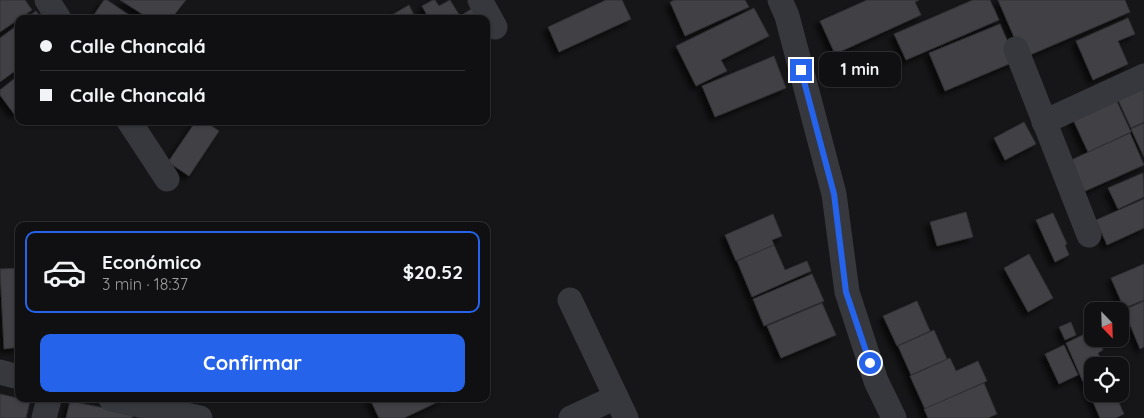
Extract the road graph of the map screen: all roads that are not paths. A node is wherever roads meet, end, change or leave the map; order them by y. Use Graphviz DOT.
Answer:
graph roads {
  1 [pos="47,0"];
  2 [pos="480,0"];
  3 [pos="780,0"];
  4 [pos="57,15"];
  5 [pos="488,15"];
  6 [pos="490,18"];
  7 [pos="495,27"];
  8 [pos="1016,49"];
  9 [pos="1144,76"];
  10 [pos="1044,122"];
  11 [pos="132,125"];
  12 [pos="167,179"];
  13 [pos="1089,235"];
  14 [pos="570,300"];
  15 [pos="0,372"];
  16 [pos="15,376"];
  17 [pos="48,402"];
  18 [pos="125,402"];
  19 [pos="621,407"];
  20 [pos="44,418"];
  21 [pos="200,418"];
  22 [pos="571,418"];
  23 [pos="894,418"];
  1 -- 4 [label="street"];
  2 -- 5 [label="street"];
  3 -- 23 [label="street"];
  6 -- 7 [label="street"];
  8 -- 10 [label="street"];
  9 -- 10 [label="street"];
  10 -- 13 [label="street"];
  11 -- 12 [label="street"];
  14 -- 19 [label="street"];
  15 -- 16 [label="street"];
  17 -- 20 [label="street"];
  18 -- 21 [label="street"];
  19 -- 22 [label="street"];
}
